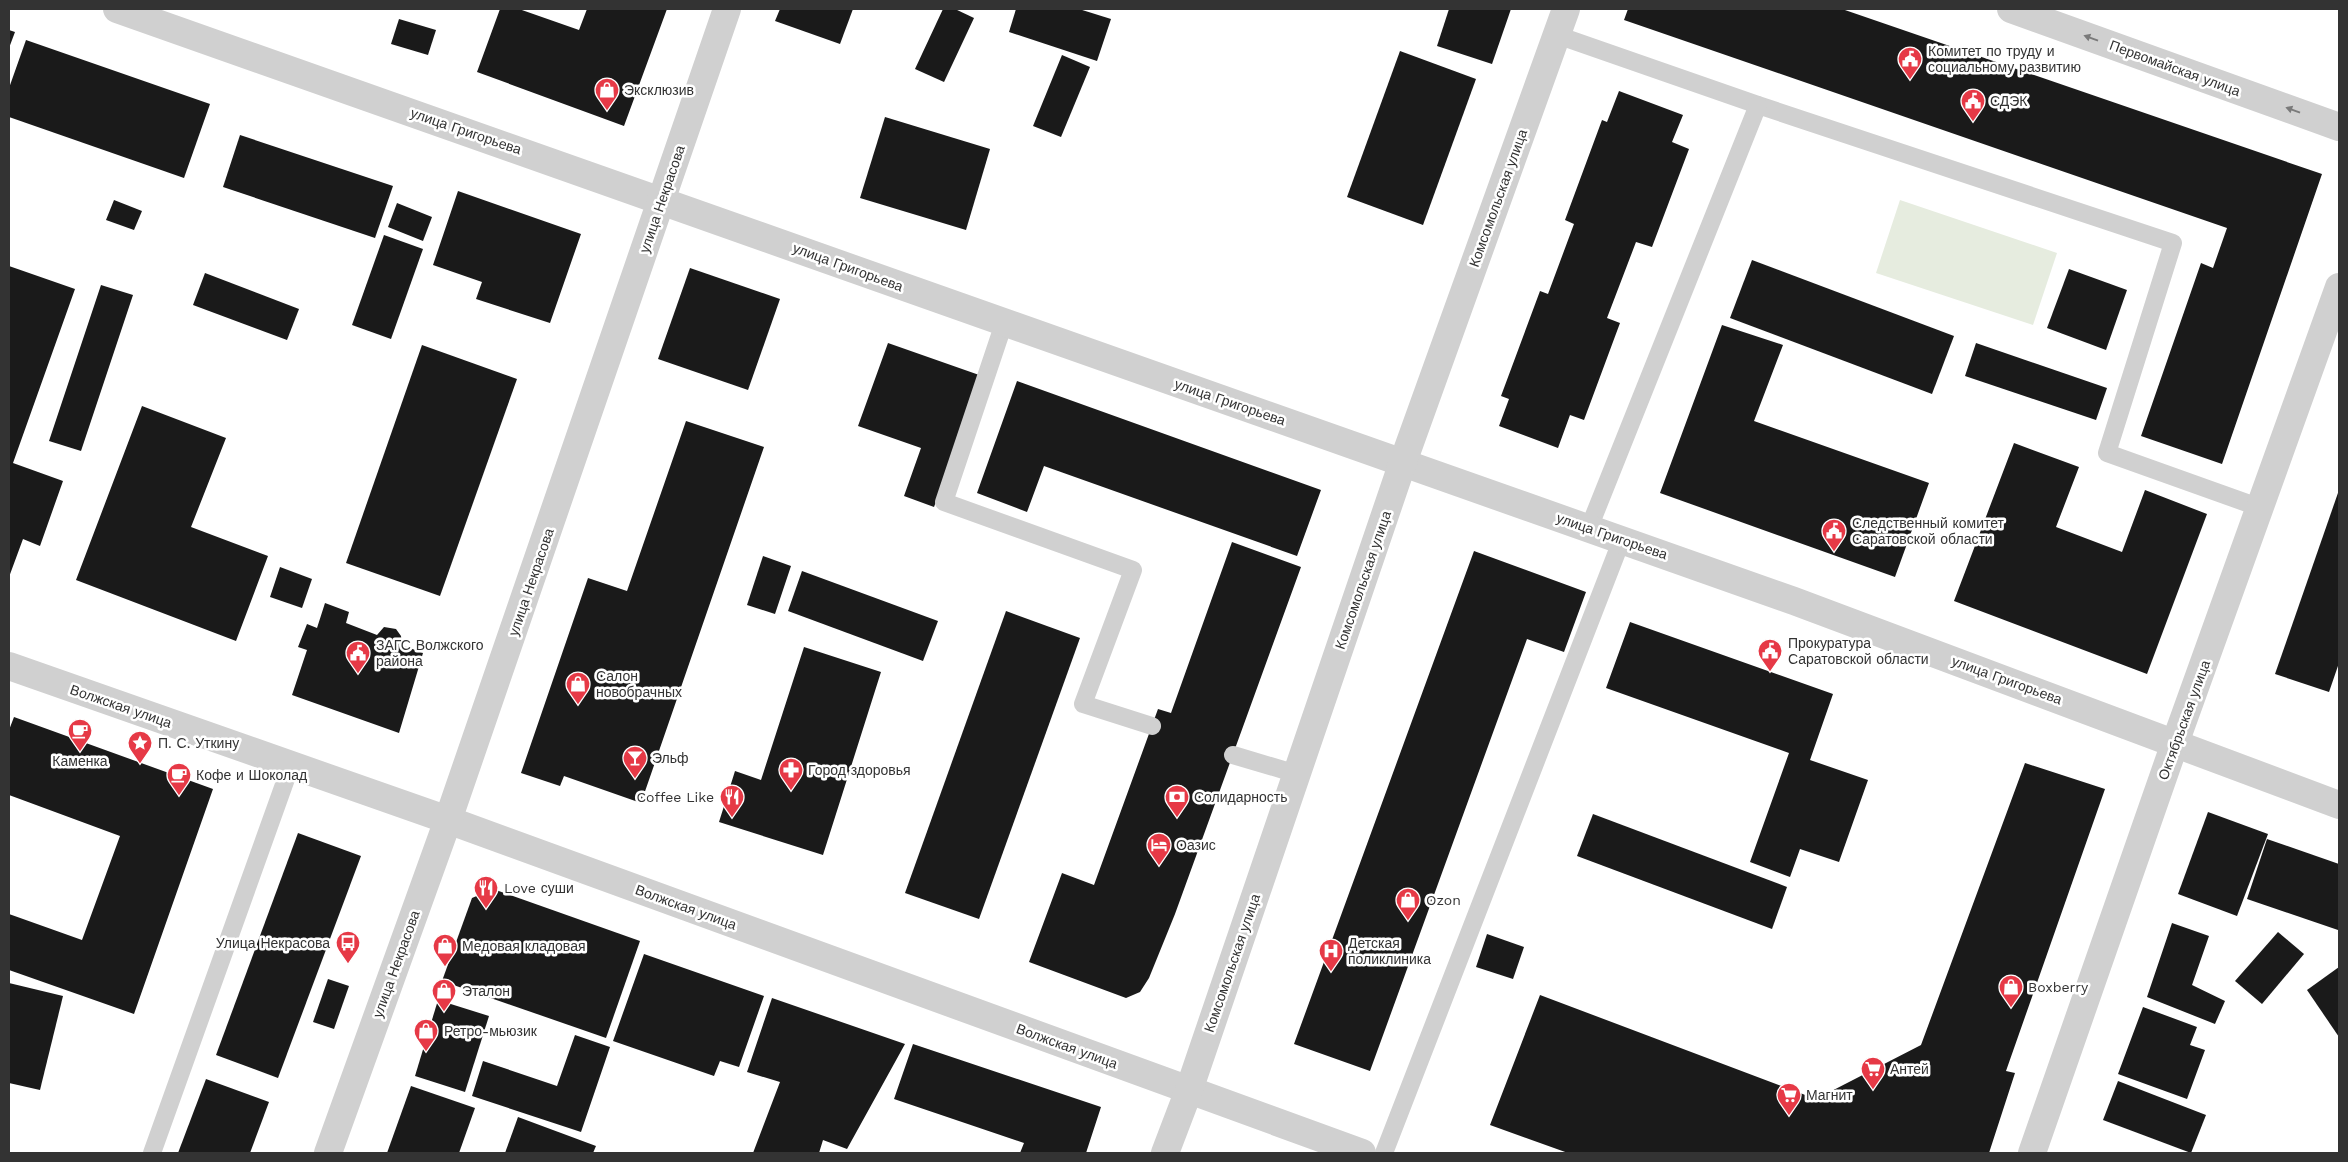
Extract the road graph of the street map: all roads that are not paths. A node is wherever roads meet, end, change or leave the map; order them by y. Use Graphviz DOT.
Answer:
graph roads {
  1 [pos="117,9"];
  2 [pos="727,9"];
  3 [pos="1566,9"];
  4 [pos="2011,9"];
  5 [pos="1557,35"];
  6 [pos="1758,105"];
  7 [pos="2339,127"];
  8 [pos="662,200"];
  9 [pos="2336,304"];
  10 [pos="1004,323"];
  11 [pos="1403,462"];
  12 [pos="2261,508"];
  13 [pos="1589,528"];
  14 [pos="1622,540"];
  15 [pos="9,666"];
  16 [pos="1152,726"];
  17 [pos="2175,743"];
  18 [pos="1233,755"];
  19 [pos="291,765"];
  20 [pos="1297,774"];
  21 [pos="2339,805"];
  22 [pos="448,820"];
  23 [pos="1189,1090"];
  24 [pos="152,1153"];
  25 [pos="328,1153"];
  26 [pos="1165,1153"];
  27 [pos="1362,1153"];
  28 [pos="1384,1153"];
  29 [pos="2032,1153"];
  1 -- 8 [label="street, улица Григорьева"];
  2 -- 8 [label="street, улица Некрасова"];
  3 -- 5 [label="street, Комсомольская улица"];
  7 -- 4 [label="street, Первомайская улица, one-way"];
  5 -- 6 [label="lane"];
  5 -- 11 [label="street, Комсомольская улица"];
  6 -- 12 [label="lane"];
  6 -- 13 [label="lane"];
  8 -- 10 [label="street, улица Григорьева"];
  8 -- 22 [label="street, улица Некрасова"];
  9 -- 12 [label="street, Октябрьская улица"];
  10 -- 11 [label="street, улица Григорьева"];
  10 -- 16 [label="lane"];
  11 -- 13 [label="street, улица Григорьева"];
  11 -- 20 [label="street, Комсомольская улица"];
  12 -- 17 [label="street, Октябрьская улица"];
  13 -- 14 [label="street, улица Григорьева"];
  14 -- 17 [label="street, улица Григорьева"];
  14 -- 28 [label="lane"];
  15 -- 19 [label="street, Волжская улица"];
  17 -- 21 [label="street, улица Григорьева"];
  17 -- 29 [label="street, Октябрьская улица"];
  18 -- 20 [label="lane"];
  19 -- 22 [label="street, Волжская улица"];
  19 -- 24 [label="lane"];
  20 -- 23 [label="street, Комсомольская улица"];
  22 -- 23 [label="street, Волжская улица"];
  22 -- 25 [label="street, улица Некрасова"];
  23 -- 26 [label="street, Комсомольская улица"];
  23 -- 27 [label="street, Волжская улица"];
}
